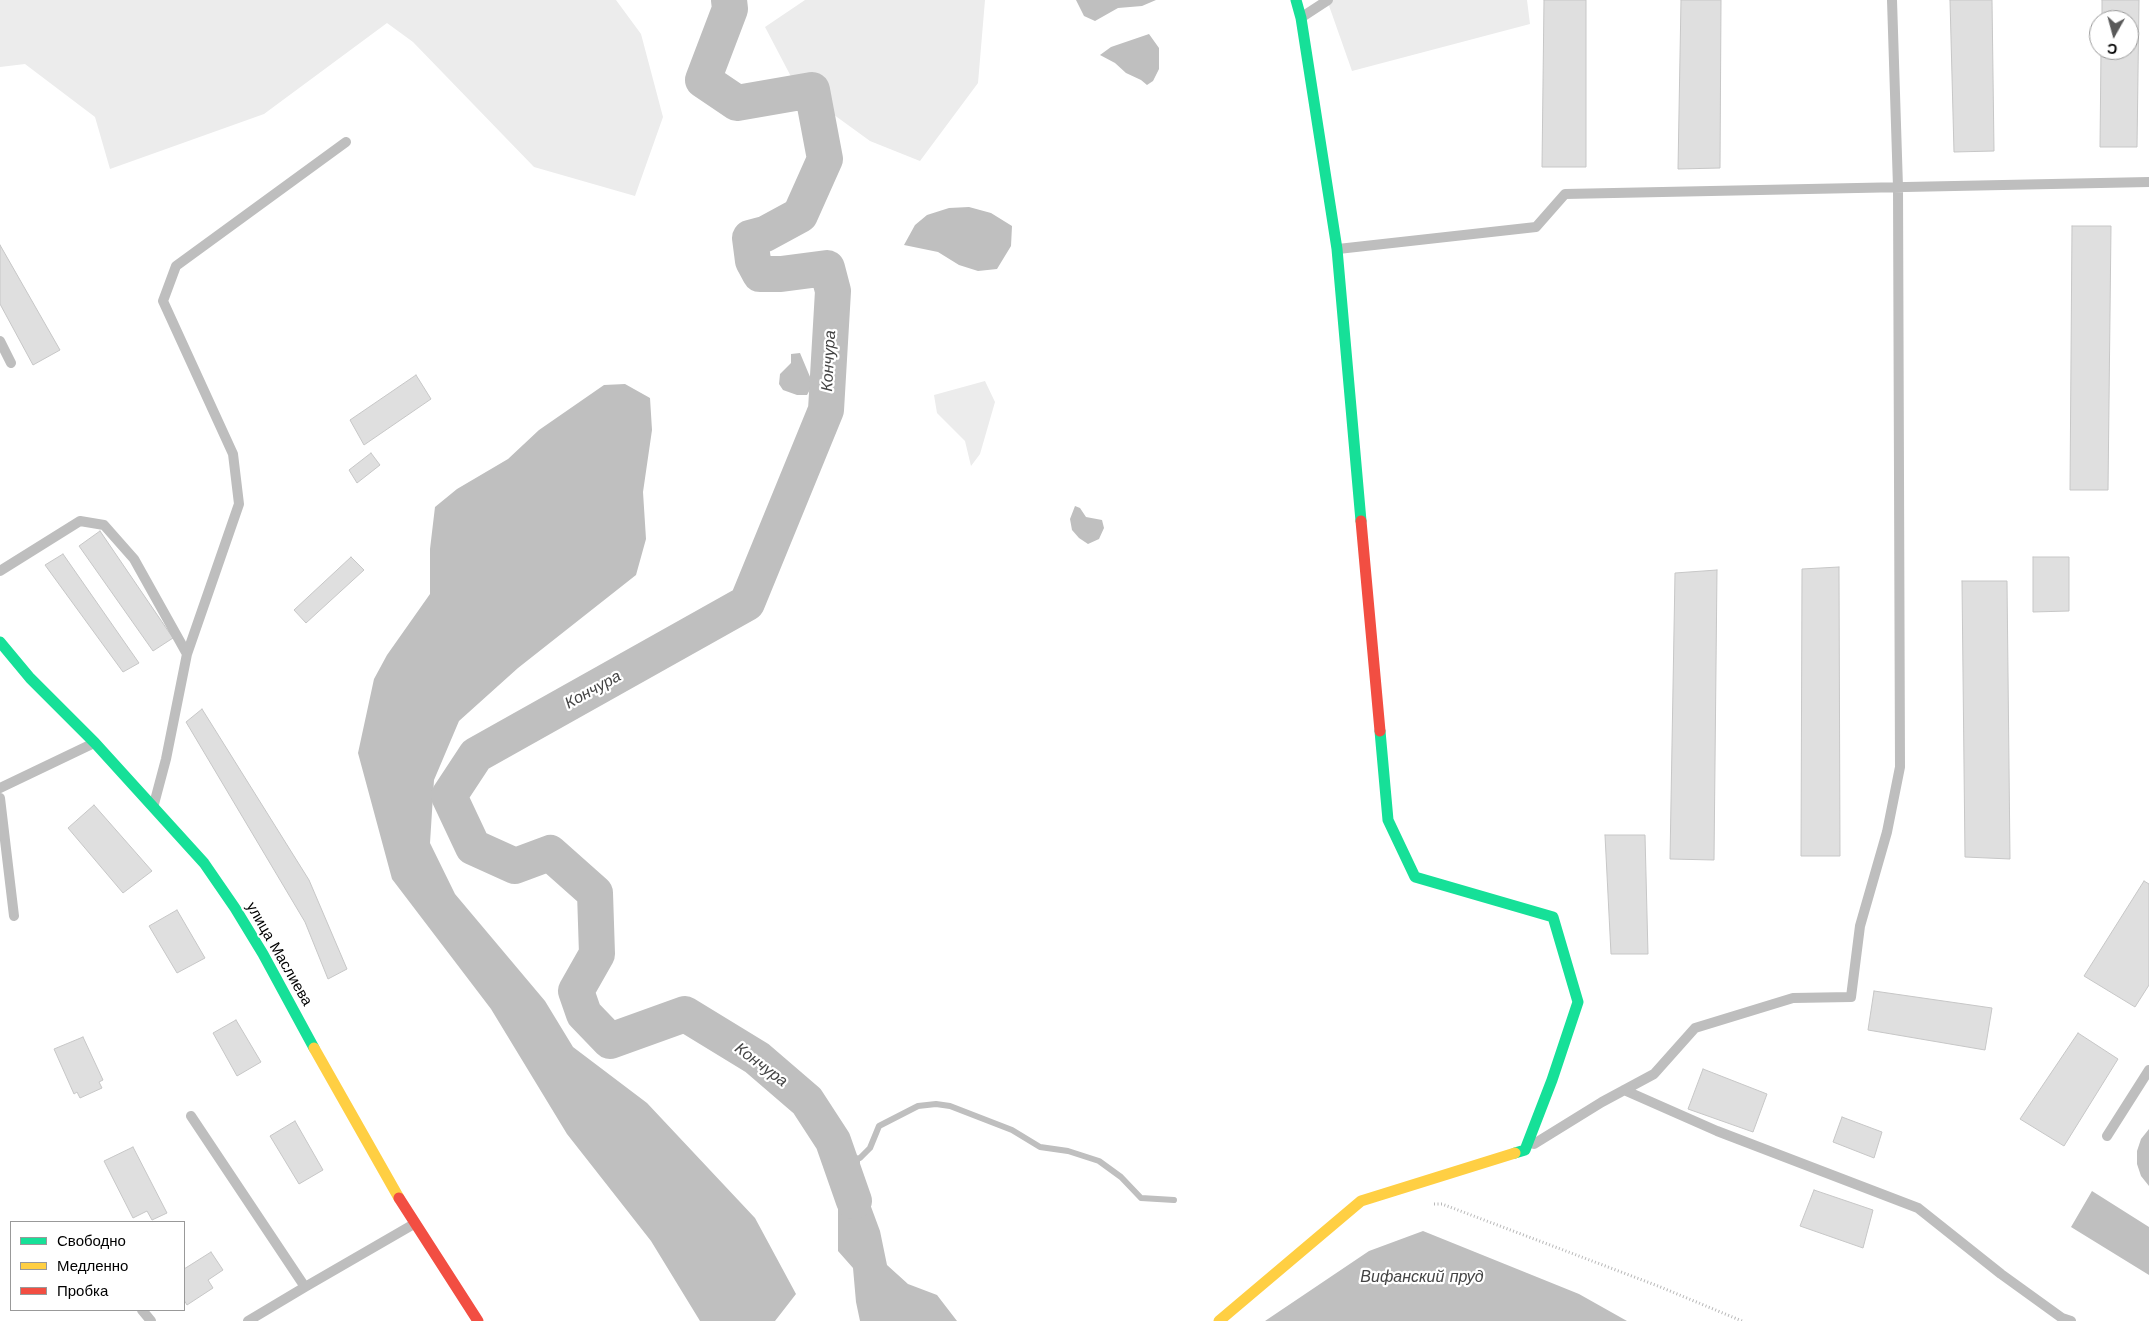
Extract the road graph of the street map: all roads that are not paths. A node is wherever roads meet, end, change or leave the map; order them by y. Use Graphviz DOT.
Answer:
graph roads {
  1 [pos="1296,0"];
  2 [pos="1328,0"];
  3 [pos="1892,0"];
  4 [pos="1301,18"];
  5 [pos="346,142"];
  6 [pos="2149,182"];
  7 [pos="1898,187"];
  8 [pos="1337,249"];
  9 [pos="0,341"];
  10 [pos="12,363"];
  11 [pos="0,571"];
  12 [pos="0,642"];
  13 [pos="187,654"];
  14 [pos="95,743"];
  15 [pos="0,788"];
  16 [pos="0,798"];
  17 [pos="154,807"];
  18 [pos="14,916"];
  19 [pos="2149,1070"];
  20 [pos="1624,1090"];
  21 [pos="191,1116"];
  22 [pos="2107,1136"];
  23 [pos="1525,1150"];
  24 [pos="415,1223"];
  25 [pos="306,1286"];
  26 [pos="143,1311"];
  27 [pos="151,1321"];
  28 [pos="248,1321"];
  29 [pos="478,1321"];
  30 [pos="1219,1321"];
  31 [pos="2071,1321"];
  1 -- 4 [label="street"];
  2 -- 4 [label="lane"];
  3 -- 7 [label="lane"];
  4 -- 8 [label="street"];
  5 -- 13 [label="lane"];
  6 -- 7 [label="lane"];
  7 -- 8 [label="lane"];
  7 -- 20 [label="lane"];
  8 -- 23 [label="street"];
  9 -- 10 [label="lane"];
  11 -- 13 [label="lane"];
  12 -- 14 [label="street, улица Маслиева"];
  13 -- 17 [label="lane"];
  14 -- 15 [label="lane"];
  14 -- 17 [label="street, улица Маслиева"];
  16 -- 18 [label="lane"];
  17 -- 24 [label="street, улица Маслиева"];
  19 -- 22 [label="lane"];
  20 -- 23 [label="lane"];
  20 -- 31 [label="lane"];
  21 -- 25 [label="lane"];
  23 -- 30 [label="street"];
  24 -- 25 [label="lane"];
  24 -- 29 [label="street, улица Маслиева"];
  25 -- 28 [label="lane"];
  26 -- 27 [label="lane"];
}
